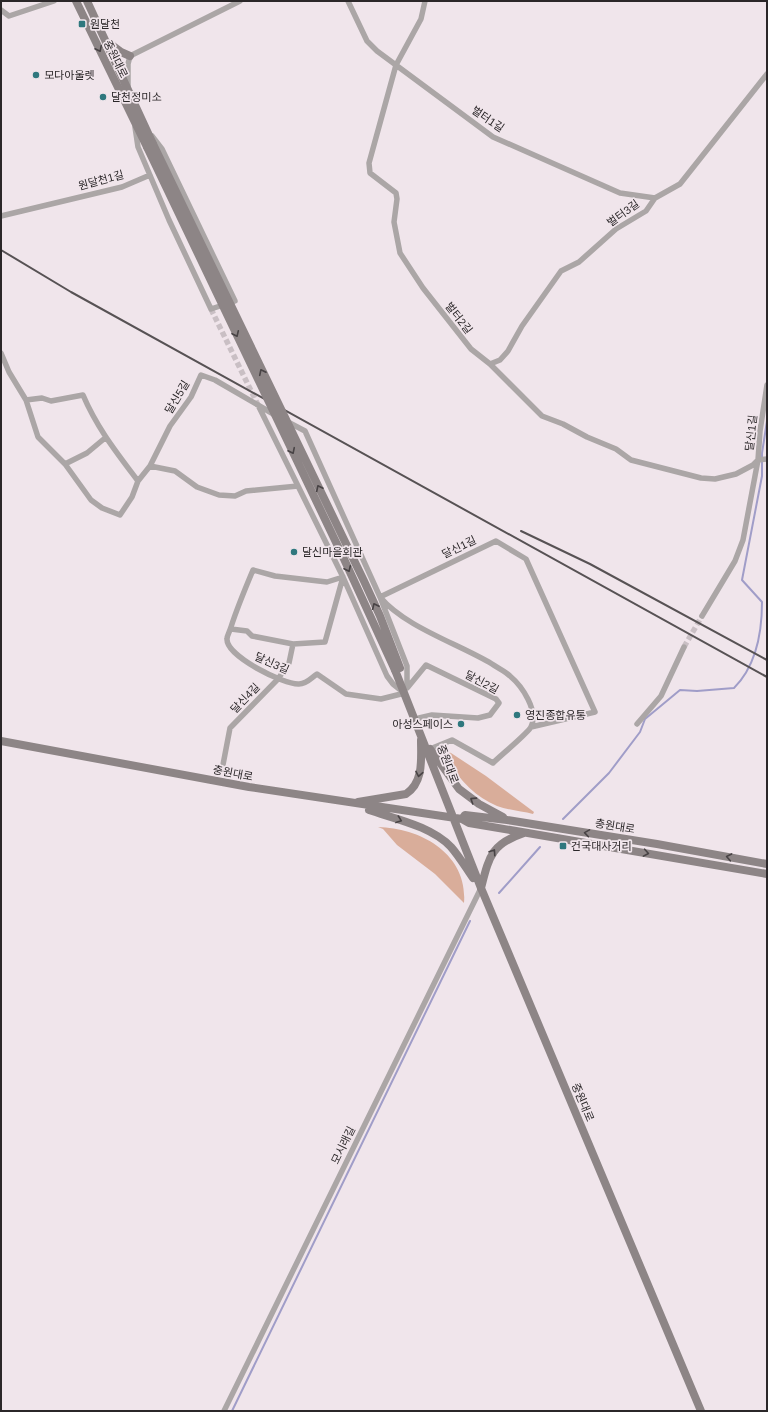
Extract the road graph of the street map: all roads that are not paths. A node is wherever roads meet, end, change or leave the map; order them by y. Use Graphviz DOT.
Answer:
graph roads {
  1 [pos="54,1"];
  2 [pos="76,1"];
  3 [pos="87,1"];
  4 [pos="240,1"];
  5 [pos="348,1"];
  6 [pos="425,1"];
  7 [pos="1,10"];
  8 [pos="106,41"];
  9 [pos="130,56"];
  10 [pos="396,65"];
  11 [pos="767,74"];
  12 [pos="129,90"];
  13 [pos="134,120"];
  14 [pos="145,126"];
  15 [pos="150,146"];
  16 [pos="150,175"];
  17 [pos="655,198"];
  18 [pos="1,216"];
  19 [pos="1,353"];
  20 [pos="490,364"];
  21 [pos="767,385"];
  22 [pos="26,400"];
  23 [pos="258,405"];
  24 [pos="105,438"];
  25 [pos="767,459"];
  26 [pos="758,460"];
  27 [pos="65,464"];
  28 [pos="150,466"];
  29 [pos="138,480"];
  30 [pos="298,486"];
  31 [pos="343,577"];
  32 [pos="380,597"];
  33 [pos="702,616"];
  34 [pos="231,629"];
  35 [pos="293,644"];
  36 [pos="684,647"];
  37 [pos="278,678"];
  38 [pos="406,691"];
  39 [pos="418,718"];
  40 [pos="637,724"];
  41 [pos="531,727"];
  42 [pos="421,735"];
  43 [pos="1,741"];
  44 [pos="430,749"];
  45 [pos="222,770"];
  46 [pos="447,800"];
  47 [pos="349,803"];
  48 [pos="453,818"];
  49 [pos="462,819"];
  50 [pos="507,820"];
  51 [pos="525,832"];
  52 [pos="767,864"];
  53 [pos="767,874"];
  54 [pos="481,888"];
  55 [pos="224,1411"];
  56 [pos="700,1411"];
  1 -- 7 [label="street"];
  2 -- 13 [label="street, 중원대로, one-way"];
  3 -- 8 [label="street, 중원대로"];
  4 -- 9 [label="street"];
  5 -- 10 [label="street, 벌터1길"];
  6 -- 10 [label="street, 벌터2길"];
  8 -- 9 [label="street"];
  8 -- 12 [label="street, 중원대로"];
  9 -- 12 [label="street"];
  10 -- 17 [label="street, 벌터1길"];
  10 -- 20 [label="street, 벌터2길"];
  11 -- 17 [label="street, 벌터3길"];
  12 -- 14 [label="street, 중원대로"];
  13 -- 15 [label="street, 중원대로"];
  13 -- 16 [label="street"];
  14 -- 15 [label="street, 중원대로"];
  14 -- 16 [label="street"];
  15 -- 38 [label="street, 중원대로, bridge"];
  16 -- 18 [label="street, 원달천1길"];
  17 -- 20 [label="street, 벌터3길"];
  19 -- 22 [label="street, 달신5길"];
  20 -- 26 [label="street, 벌터2길"];
  21 -- 26 [label="street, 달신1길"];
  22 -- 24 [label="street"];
  22 -- 27 [label="street, 달신5길"];
  23 -- 28 [label="street, 달신5길"];
  23 -- 30 [label="street"];
  23 -- 32 [label="street"];
  24 -- 27 [label="street"];
  24 -- 29 [label="street"];
  25 -- 26 [label="street"];
  26 -- 33 [label="street, 달신1길"];
  27 -- 29 [label="street, 달신5길"];
  28 -- 29 [label="street, 달신5길"];
  28 -- 30 [label="street"];
  30 -- 31 [label="street"];
  31 -- 34 [label="street, 달신3길"];
  31 -- 35 [label="street"];
  31 -- 38 [label="street"];
  32 -- 38 [label="street"];
  32 -- 41 [label="street"];
  32 -- 41 [label="street, 달신1길"];
  34 -- 35 [label="street"];
  34 -- 37 [label="street, 달신3길"];
  35 -- 37 [label="street, 달신4길"];
  36 -- 40 [label="street"];
  37 -- 38 [label="street, 달신3길"];
  37 -- 45 [label="street, 달신4길"];
  38 -- 39 [label="street, 중원대로"];
  38 -- 39 [label="street, 달신2길"];
  38 -- 42 [label="street, 중원대로"];
  39 -- 44 [label="street, 중원대로"];
  41 -- 44 [label="street, 달신1길"];
  42 -- 46 [label="street, 중원대로"];
  42 -- 47 [label="street, one-way"];
  43 -- 47 [label="street, 충원대로"];
  44 -- 46 [label="street, 중원대로"];
  50 -- 44 [label="street, one-way"];
  46 -- 48 [label="street, 중원대로"];
  47 -- 48 [label="street, 충원대로"];
  47 -- 54 [label="street, one-way"];
  48 -- 49 [label="street, 충원대로"];
  48 -- 54 [label="street, 중원대로"];
  49 -- 50 [label="street, 충원대로"];
  49 -- 51 [label="street, 충원대로"];
  52 -- 50 [label="street, 충원대로, one-way"];
  51 -- 53 [label="street, 충원대로, one-way"];
  54 -- 51 [label="street, one-way"];
  54 -- 55 [label="street, 모시래길"];
  54 -- 56 [label="street, 중원대로"];
}
